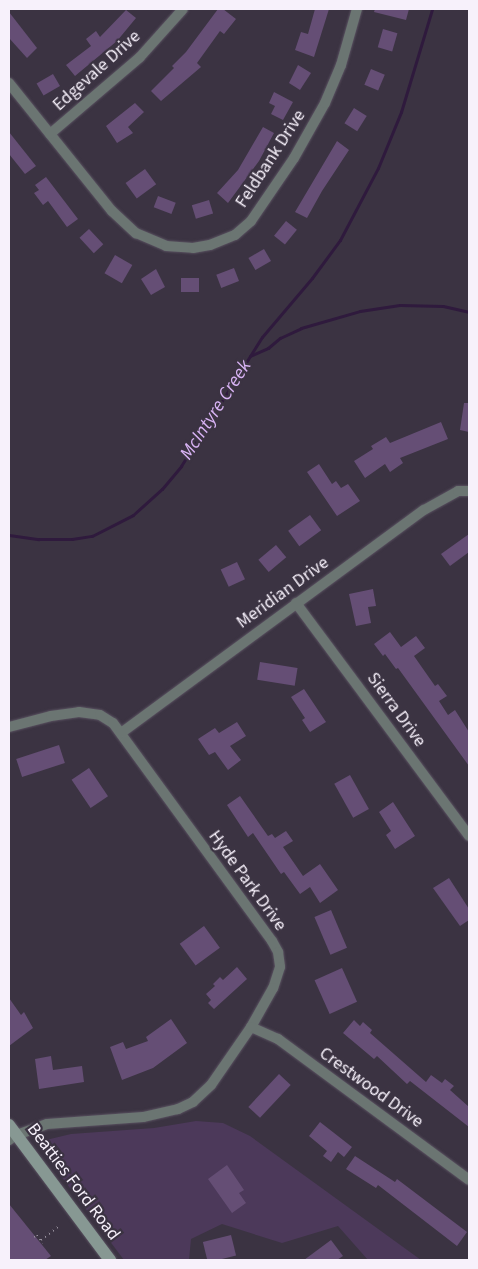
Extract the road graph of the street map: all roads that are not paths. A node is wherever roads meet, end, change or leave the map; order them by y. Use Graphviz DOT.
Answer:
graph roads {
  1 [pos="183,9"];
  2 [pos="357,9"];
  3 [pos="9,84"];
  4 [pos="50,134"];
  5 [pos="469,491"];
  6 [pos="296,604"];
  7 [pos="9,727"];
  8 [pos="121,733"];
  9 [pos="469,836"];
  10 [pos="250,1027"];
  11 [pos="11,1133"];
  12 [pos="469,1180"];
  13 [pos="110,1260"];
  1 -- 4 [label="street, Edgevale Drive"];
  2 -- 4 [label="street, Feldbank Drive"];
  3 -- 4 [label="street, Feldbank Drive"];
  5 -- 6 [label="street, Meridian Drive"];
  6 -- 8 [label="street, Meridian Drive"];
  6 -- 9 [label="street, Sierra Drive"];
  7 -- 8 [label="street, Hyde Park Drive"];
  8 -- 10 [label="street, Hyde Park Drive"];
  10 -- 11 [label="street, Hyde Park Drive"];
  10 -- 12 [label="street, Crestwood Drive"];
  11 -- 13 [label="main road, Beatties Ford Road"];
}
